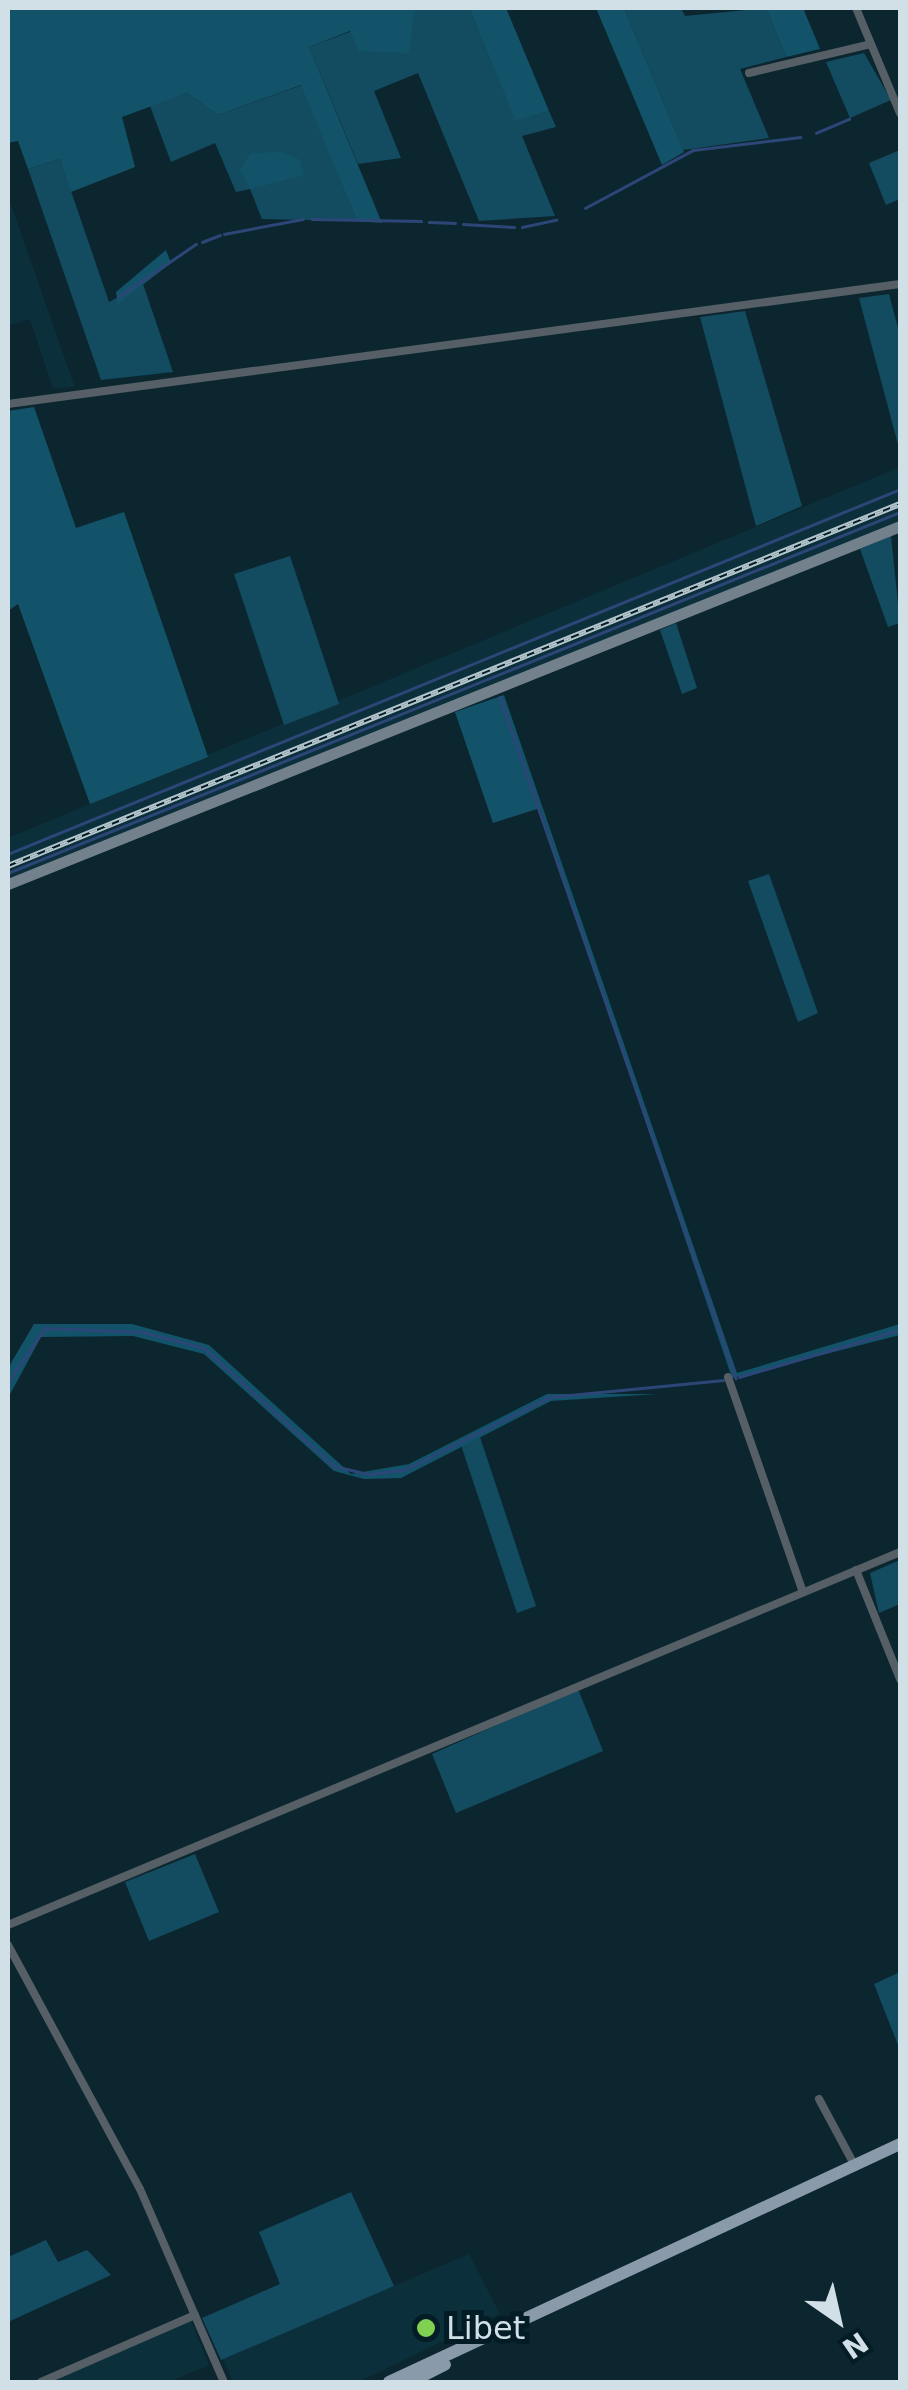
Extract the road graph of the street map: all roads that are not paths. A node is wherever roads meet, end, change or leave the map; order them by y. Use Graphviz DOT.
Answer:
graph roads {
  1 [pos="856,8"];
  2 [pos="872,44"];
  3 [pos="749,73"];
  4 [pos="900,113"];
  5 [pos="900,284"];
  6 [pos="8,404"];
  7 [pos="900,526"];
  8 [pos="8,884"];
  9 [pos="728,1378"];
  10 [pos="900,1552"];
  11 [pos="856,1570"];
  12 [pos="803,1592"];
  13 [pos="900,1679"];
  14 [pos="8,1925"];
  15 [pos="8,1945"];
  16 [pos="820,2099"];
  17 [pos="900,2144"];
  18 [pos="855,2166"];
  19 [pos="546,2314"];
  20 [pos="195,2315"];
  21 [pos="42,2382"];
  22 [pos="224,2382"];
  23 [pos="389,2382"];
  24 [pos="410,2382"];
  1 -- 2 [label="street"];
  2 -- 3 [label="street"];
  2 -- 4 [label="street"];
  5 -- 6 [label="street"];
  7 -- 8 [label="street"];
  9 -- 12 [label="street"];
  10 -- 11 [label="street"];
  11 -- 12 [label="street"];
  11 -- 13 [label="street"];
  12 -- 14 [label="street"];
  15 -- 20 [label="street"];
  16 -- 18 [label="street"];
  17 -- 18 [label="main road"];
  18 -- 19 [label="main road"];
  19 -- 23 [label="main road"];
  19 -- 24 [label="main road"];
  20 -- 21 [label="street"];
  20 -- 22 [label="street"];
}
